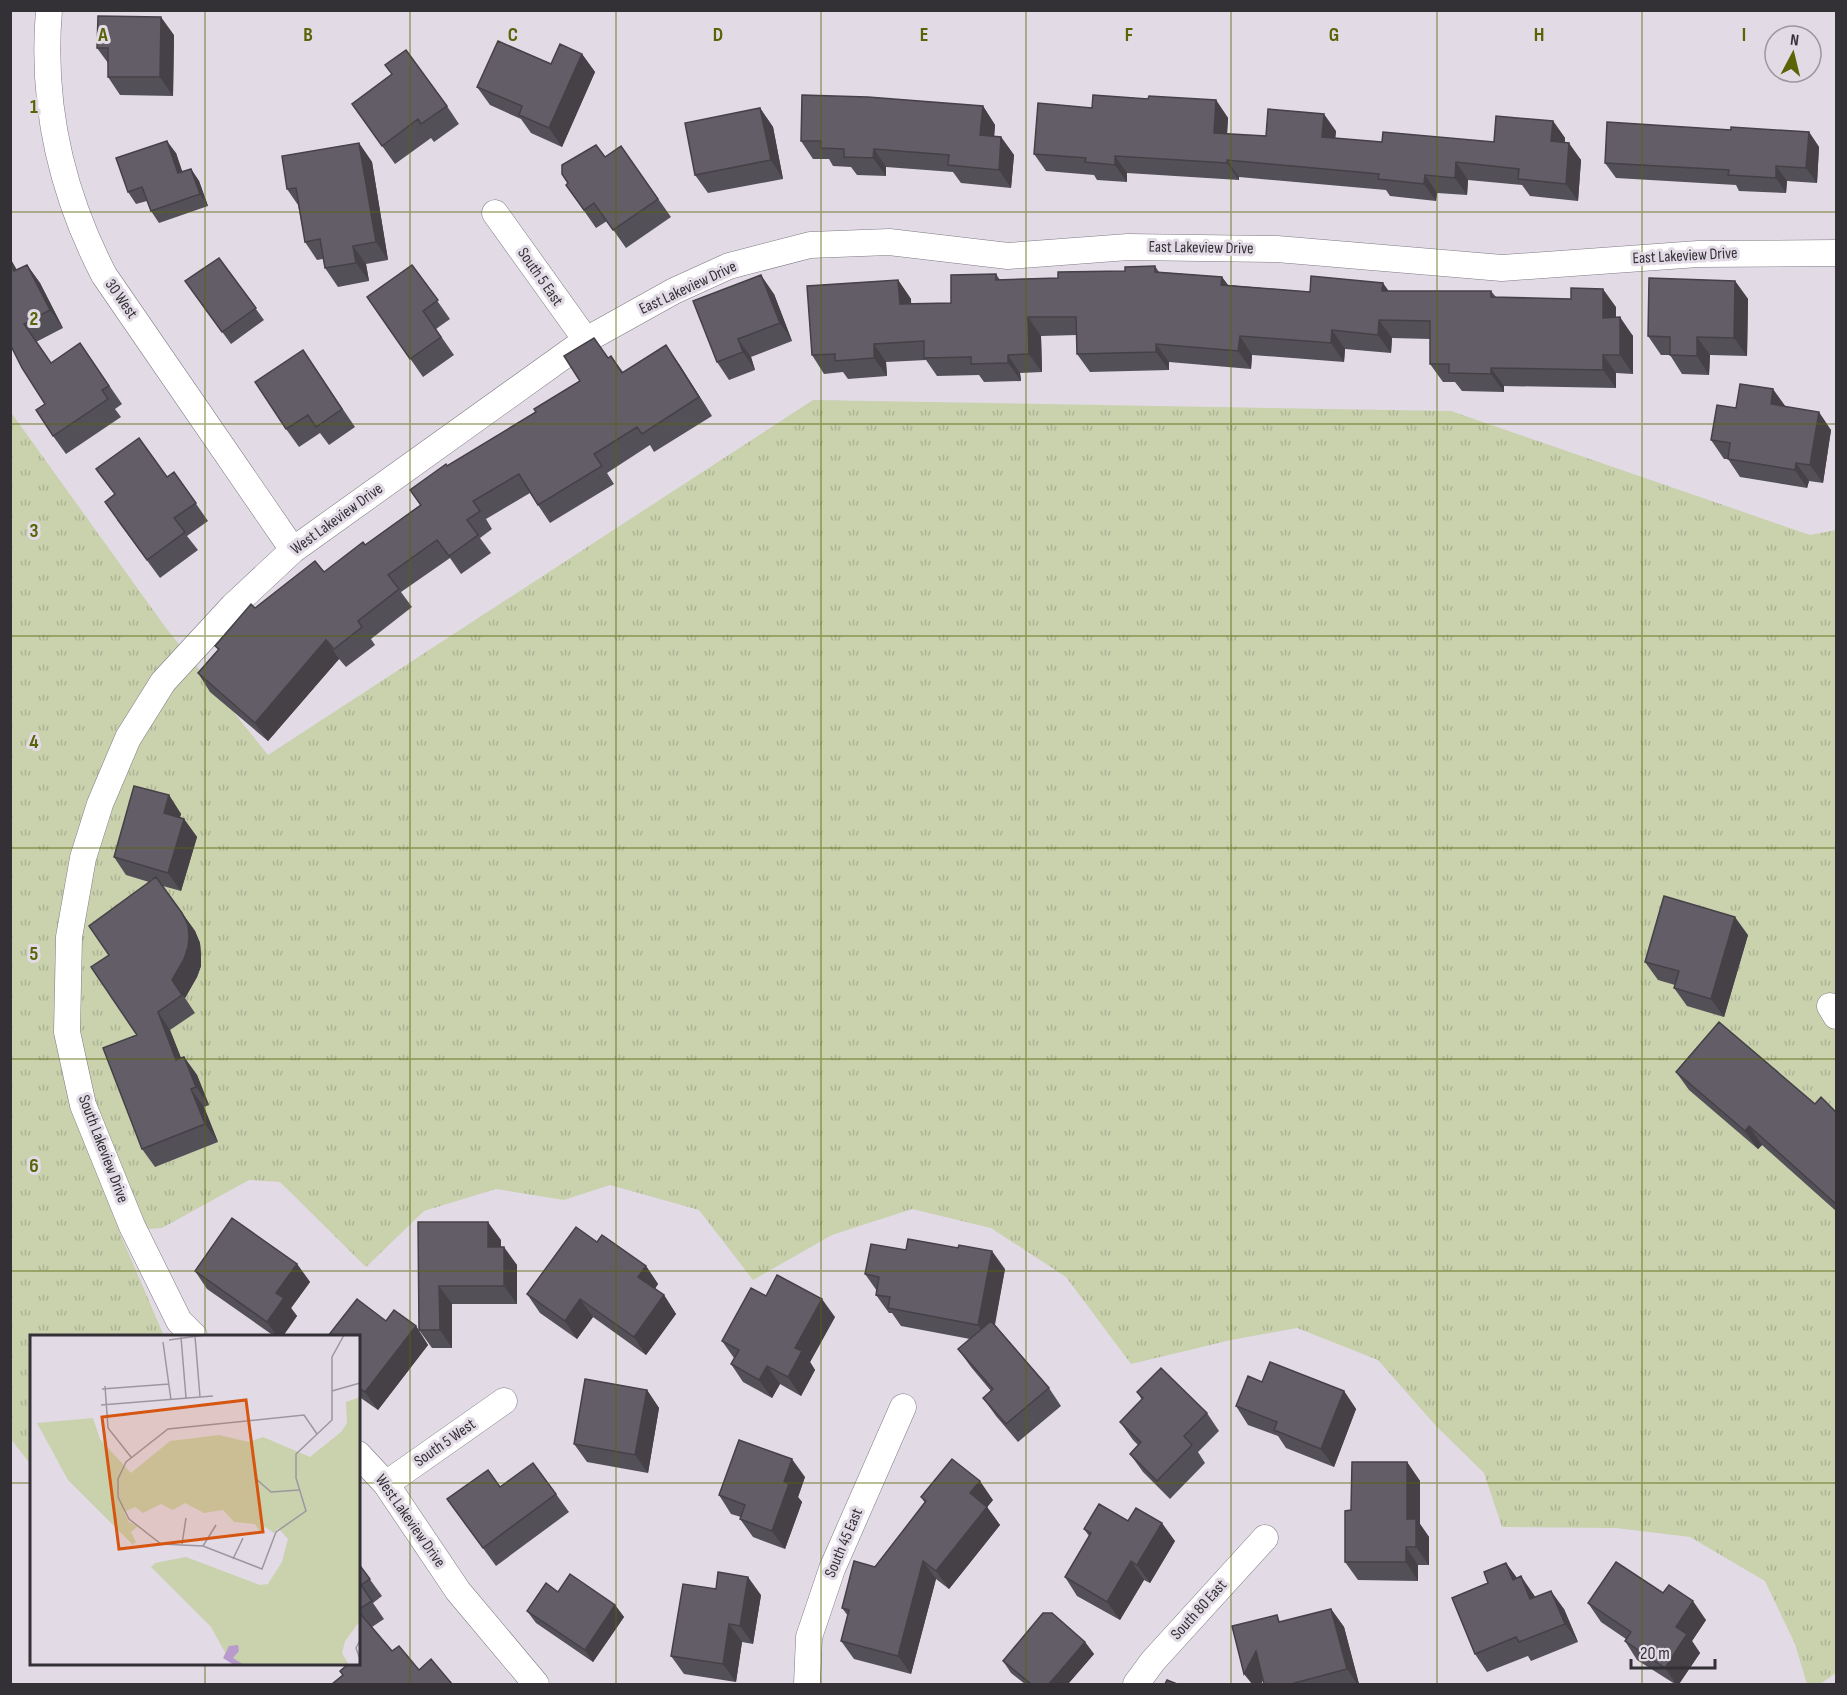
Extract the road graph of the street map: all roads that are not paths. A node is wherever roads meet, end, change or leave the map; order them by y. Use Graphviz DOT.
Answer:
graph roads {
  1 [pos="49,10"];
  2 [pos="495,213"];
  3 [pos="1836,253"];
  4 [pos="585,340"];
  5 [pos="293,550"];
  6 [pos="128,738"];
  7 [pos="193,1335"];
  8 [pos="504,1401"];
  9 [pos="903,1407"];
  10 [pos="360,1456"];
  11 [pos="386,1484"];
  12 [pos="1265,1538"];
  13 [pos="536,1684"];
  14 [pos="807,1684"];
  15 [pos="1136,1684"];
  1 -- 5 [label="street, 30 West"];
  2 -- 4 [label="street, South 5 East"];
  3 -- 4 [label="street, East Lakeview Drive"];
  4 -- 5 [label="street, West Lakeview Drive"];
  5 -- 6 [label="street, West Lakeview Drive"];
  6 -- 7 [label="street, South Lakeview Drive"];
  8 -- 11 [label="street, South 5 West"];
  9 -- 14 [label="street, South 45 East"];
  10 -- 11 [label="street, West Lakeview Drive"];
  11 -- 13 [label="street, West Lakeview Drive"];
  12 -- 15 [label="street, South 80 East"];
}
